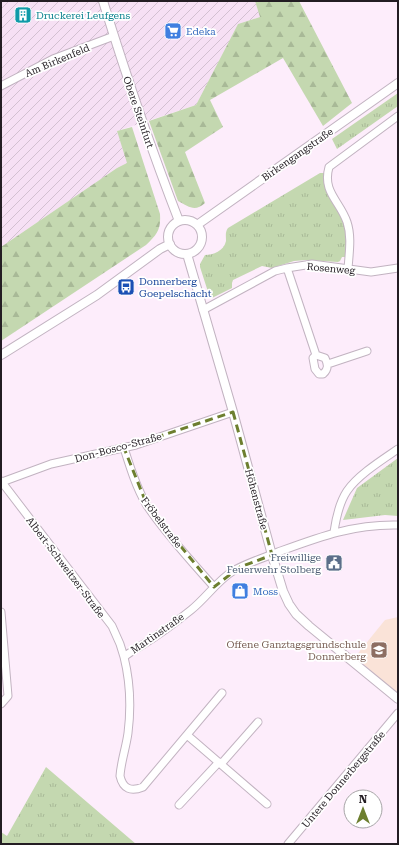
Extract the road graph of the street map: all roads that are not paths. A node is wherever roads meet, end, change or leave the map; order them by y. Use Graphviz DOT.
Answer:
graph roads {
  1 [pos="103,1"];
  2 [pos="114,36"];
  3 [pos="398,83"];
  4 [pos="1,86"];
  5 [pos="398,116"];
  6 [pos="179,221"];
  7 [pos="197,225"];
  8 [pos="170,244"];
  9 [pos="186,254"];
  10 [pos="287,268"];
  11 [pos="398,268"];
  12 [pos="348,269"];
  13 [pos="203,310"];
  14 [pos="367,351"];
  15 [pos="1,355"];
  16 [pos="316,355"];
  17 [pos="328,364"];
  18 [pos="233,412"];
  19 [pos="124,448"];
  20 [pos="398,449"];
  21 [pos="2,481"];
  22 [pos="398,525"];
  23 [pos="334,532"];
  24 [pos="272,555"];
  25 [pos="214,587"];
  26 [pos="1,612"];
  27 [pos="124,656"];
  28 [pos="222,693"];
  29 [pos="398,699"];
  30 [pos="1,704"];
  31 [pos="398,713"];
  32 [pos="258,722"];
  33 [pos="187,735"];
  34 [pos="220,763"];
  35 [pos="267,804"];
  36 [pos="179,805"];
  37 [pos="288,844"];
  1 -- 2 [label="street, Obere Steinfurt"];
  2 -- 4 [label="street, Am Birkenfeld"];
  2 -- 6 [label="street, Obere Steinfurt"];
  3 -- 7 [label="street, Birkengangstraße"];
  5 -- 12 [label="street"];
  6 -- 7 [label="street"];
  6 -- 8 [label="street"];
  7 -- 9 [label="street"];
  8 -- 9 [label="street"];
  8 -- 15 [label="street"];
  9 -- 13 [label="street, Höhenstraße"];
  10 -- 12 [label="street, Rosenweg"];
  10 -- 13 [label="street, Rosenweg"];
  10 -- 16 [label="street"];
  11 -- 12 [label="street, Rosenweg"];
  13 -- 18 [label="street, Höhenstraße"];
  14 -- 17 [label="street"];
  16 -- 17 [label="street"];
  16 -- 17 [label="street"];
  18 -- 19 [label="street, Don-Bosco-Straße"];
  18 -- 24 [label="street, Höhenstraße"];
  19 -- 21 [label="street, Don-Bosco-Straße"];
  19 -- 25 [label="street, Fröbelstraße"];
  20 -- 23 [label="street"];
  21 -- 27 [label="street, Albert-Schweitzer-Straße"];
  22 -- 23 [label="street, Martinstraße"];
  23 -- 24 [label="street, Martinstraße"];
  24 -- 25 [label="street, Martinstraße"];
  24 -- 29 [label="street, Höhenstraße"];
  25 -- 27 [label="street, Martinstraße"];
  26 -- 30 [label="street"];
  27 -- 33 [label="street, Martinstraße"];
  28 -- 33 [label="street, Martinstraße"];
  31 -- 37 [label="street, Untere Donnerbergstraße"];
  32 -- 34 [label="street"];
  33 -- 34 [label="street"];
  34 -- 35 [label="street"];
  34 -- 36 [label="street"];
}
